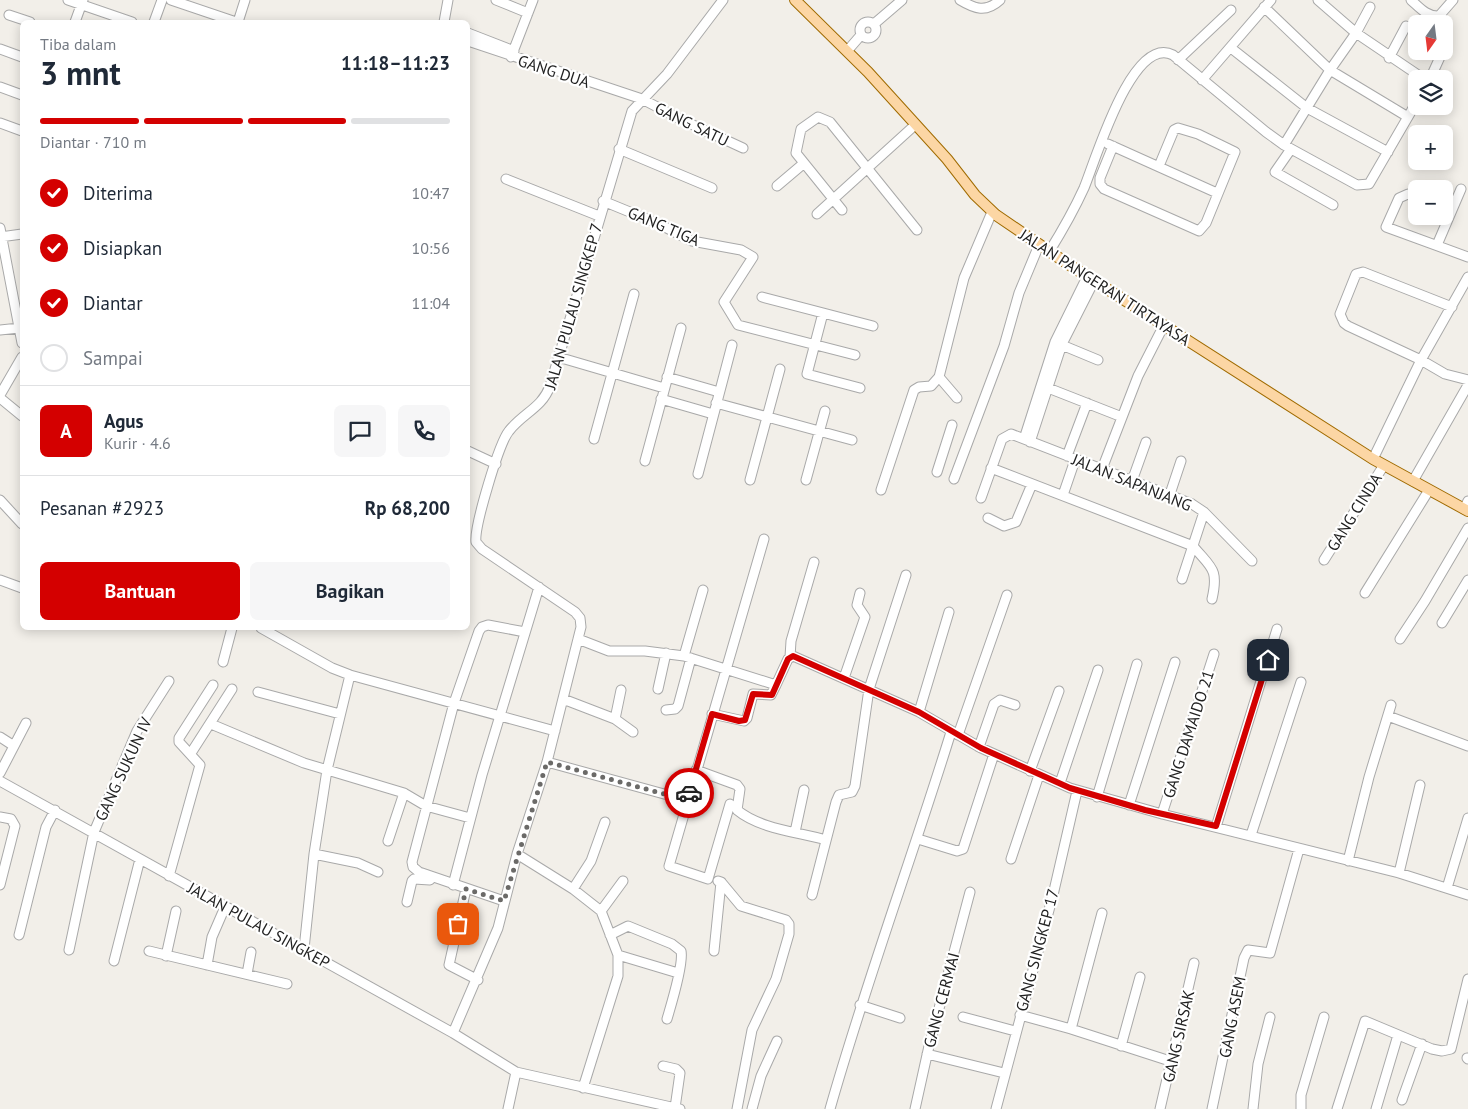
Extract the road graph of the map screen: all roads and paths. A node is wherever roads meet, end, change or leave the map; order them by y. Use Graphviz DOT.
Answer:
graph roads {
  1 [pos="68,0"];
  2 [pos="162,0"];
  3 [pos="171,0"];
  4 [pos="245,0"];
  5 [pos="448,0"];
  6 [pos="496,0"];
  7 [pos="533,0"];
  8 [pos="723,0"];
  9 [pos="795,0"];
  10 [pos="902,0"];
  11 [pos="960,0"];
  12 [pos="1000,0"];
  13 [pos="1271,0"];
  14 [pos="1318,0"];
  15 [pos="1411,0"];
  16 [pos="1453,0"];
  17 [pos="82,2"];
  18 [pos="1370,7"];
  19 [pos="1264,8"];
  20 [pos="1231,10"];
  21 [pos="528,13"];
  22 [pos="9,15"];
  23 [pos="24,20"];
  24 [pos="76,20"];
  25 [pos="127,20"];
  26 [pos="155,20"];
  27 [pos="231,20"];
  28 [pos="238,20"];
  29 [pos="444,20"];
  30 [pos="1406,26"];
  31 [pos="1356,33"];
  32 [pos="470,34"];
  33 [pos="470,42"];
  34 [pos="1232,48"];
  35 [pos="0,50"];
  36 [pos="848,50"];
  37 [pos="512,54"];
  38 [pos="20,56"];
  39 [pos="1390,58"];
  40 [pos="1178,60"];
  41 [pos="1330,70"];
  42 [pos="1409,70"];
  43 [pos="1202,80"];
  44 [pos="0,87"];
  45 [pos="20,94"];
  46 [pos="642,99"];
  47 [pos="1307,108"];
  48 [pos="1408,117"];
  49 [pos="0,123"];
  50 [pos="916,124"];
  51 [pos="20,130"];
  52 [pos="1101,141"];
  53 [pos="1113,146"];
  54 [pos="1287,147"];
  55 [pos="743,148"];
  56 [pos="619,149"];
  57 [pos="1388,152"];
  58 [pos="803,164"];
  59 [pos="1159,166"];
  60 [pos="868,168"];
  61 [pos="506,179"];
  62 [pos="777,186"];
  63 [pos="712,188"];
  64 [pos="1461,189"];
  65 [pos="1218,192"];
  66 [pos="1408,194"];
  67 [pos="833,197"];
  68 [pos="603,202"];
  69 [pos="1453,203"];
  70 [pos="1333,205"];
  71 [pos="842,210"];
  72 [pos="992,212"];
  73 [pos="816,214"];
  74 [pos="599,216"];
  75 [pos="1444,225"];
  76 [pos="917,230"];
  77 [pos="0,234"];
  78 [pos="20,234"];
  79 [pos="1039,245"];
  80 [pos="1438,246"];
  81 [pos="1049,252"];
  82 [pos="1468,257"];
  83 [pos="1468,277"];
  84 [pos="1091,279"];
  85 [pos="634,294"];
  86 [pos="762,296"];
  87 [pos="1452,308"];
  88 [pos="823,313"];
  89 [pos="1164,325"];
  90 [pos="873,326"];
  91 [pos="19,328"];
  92 [pos="681,328"];
  93 [pos="0,330"];
  94 [pos="20,333"];
  95 [pos="1058,343"];
  96 [pos="732,345"];
  97 [pos="815,345"];
  98 [pos="855,355"];
  99 [pos="558,357"];
  100 [pos="20,360"];
  101 [pos="1098,360"];
  102 [pos="1421,360"];
  103 [pos="780,369"];
  104 [pos="612,373"];
  105 [pos="668,377"];
  106 [pos="939,377"];
  107 [pos="1468,380"];
  108 [pos="1468,384"];
  109 [pos="1045,387"];
  110 [pos="664,388"];
  111 [pos="860,388"];
  112 [pos="719,392"];
  113 [pos="0,396"];
  114 [pos="957,398"];
  115 [pos="661,399"];
  116 [pos="716,403"];
  117 [pos="1086,403"];
  118 [pos="824,412"];
  119 [pos="20,414"];
  120 [pos="713,414"];
  121 [pos="768,417"];
  122 [pos="1122,417"];
  123 [pos="952,425"];
  124 [pos="819,431"];
  125 [pos="594,439"];
  126 [pos="852,440"];
  127 [pos="1027,440"];
  128 [pos="947,442"];
  129 [pos="1146,442"];
  130 [pos="964,448"];
  131 [pos="470,452"];
  132 [pos="1071,458"];
  133 [pos="1373,459"];
  134 [pos="645,461"];
  135 [pos="1181,461"];
  136 [pos="496,464"];
  137 [pos="1384,465"];
  138 [pos="991,468"];
  139 [pos="1102,469"];
  140 [pos="937,472"];
  141 [pos="698,474"];
  142 [pos="954,478"];
  143 [pos="750,480"];
  144 [pos="806,480"];
  145 [pos="1132,481"];
  146 [pos="1413,481"];
  147 [pos="1032,484"];
  148 [pos="881,490"];
  149 [pos="1429,490"];
  150 [pos="1170,494"];
  151 [pos="1063,495"];
  152 [pos="981,498"];
  153 [pos="0,500"];
  154 [pos="1467,507"];
  155 [pos="1204,512"];
  156 [pos="988,518"];
  157 [pos="20,522"];
  158 [pos="1468,528"];
  159 [pos="764,539"];
  160 [pos="1192,546"];
  161 [pos="1324,560"];
  162 [pos="1252,561"];
  163 [pos="814,562"];
  164 [pos="906,575"];
  165 [pos="1182,579"];
  166 [pos="0,580"];
  167 [pos="1468,580"];
  168 [pos="20,587"];
  169 [pos="539,587"];
  170 [pos="703,590"];
  171 [pos="860,593"];
  172 [pos="1365,594"];
  173 [pos="1007,596"];
  174 [pos="1212,599"];
  175 [pos="949,612"];
  176 [pos="1442,622"];
  177 [pos="1277,629"];
  178 [pos="231,630"];
  179 [pos="265,630"];
  180 [pos="525,632"];
  181 [pos="578,639"];
  182 [pos="1400,639"];
  183 [pos="787,649"];
  184 [pos="666,652"];
  185 [pos="1214,654"];
  186 [pos="688,657"];
  187 [pos="223,662"];
  188 [pos="1175,662"];
  189 [pos="1137,664"];
  190 [pos="724,669"];
  191 [pos="1098,670"];
  192 [pos="350,675"];
  193 [pos="844,678"];
  194 [pos="169,681"];
  195 [pos="1302,682"];
  196 [pos="213,685"];
  197 [pos="776,685"];
  198 [pos="232,689"];
  199 [pos="658,689"];
  200 [pos="869,689"];
  201 [pos="621,690"];
  202 [pos="1059,691"];
  203 [pos="258,692"];
  204 [pos="563,699"];
  205 [pos="454,704"];
  206 [pos="1015,705"];
  207 [pos="1391,705"];
  208 [pos="666,710"];
  209 [pos="919,712"];
  210 [pos="340,714"];
  211 [pos="712,714"];
  212 [pos="499,716"];
  213 [pos="1388,716"];
  214 [pos="615,720"];
  215 [pos="26,723"];
  216 [pos="211,724"];
  217 [pos="555,731"];
  218 [pos="633,732"];
  219 [pos="954,733"];
  220 [pos="0,737"];
  221 [pos="14,746"];
  222 [pos="1468,746"];
  223 [pos="979,747"];
  224 [pos="190,753"];
  225 [pos="994,754"];
  226 [pos="547,762"];
  227 [pos="327,770"];
  228 [pos="696,770"];
  229 [pos="1034,773"];
  230 [pos="0,774"];
  231 [pos="0,781"];
  232 [pos="1060,783"];
  233 [pos="1420,785"];
  234 [pos="804,790"];
  235 [pos="1077,791"];
  236 [pos="404,793"];
  237 [pos="1097,797"];
  238 [pos="686,800"];
  239 [pos="730,804"];
  240 [pos="1129,805"];
  241 [pos="426,806"];
  242 [pos="55,810"];
  243 [pos="1162,814"];
  244 [pos="0,817"];
  245 [pos="470,818"];
  246 [pos="1468,818"];
  247 [pos="605,822"];
  248 [pos="1216,826"];
  249 [pos="94,832"];
  250 [pos="795,832"];
  251 [pos="1251,835"];
  252 [pos="918,838"];
  253 [pos="1465,839"];
  254 [pos="826,840"];
  255 [pos="388,841"];
  256 [pos="1299,849"];
  257 [pos="314,854"];
  258 [pos="517,854"];
  259 [pos="140,859"];
  260 [pos="1011,859"];
  261 [pos="1348,861"];
  262 [pos="378,872"];
  263 [pos="1399,873"];
  264 [pos="169,876"];
  265 [pos="708,879"];
  266 [pos="443,881"];
  267 [pos="623,881"];
  268 [pos="721,882"];
  269 [pos="0,885"];
  270 [pos="453,885"];
  271 [pos="1447,888"];
  272 [pos="466,889"];
  273 [pos="572,889"];
  274 [pos="970,892"];
  275 [pos="812,895"];
  276 [pos="1468,896"];
  277 [pos="504,901"];
  278 [pos="406,902"];
  279 [pos="225,907"];
  280 [pos="176,911"];
  281 [pos="602,911"];
  282 [pos="1102,913"];
  283 [pos="19,935"];
  284 [pos="610,935"];
  285 [pos="304,949"];
  286 [pos="69,950"];
  287 [pos="714,951"];
  288 [pos="148,952"];
  289 [pos="251,952"];
  290 [pos="618,955"];
  291 [pos="166,956"];
  292 [pos="114,961"];
  293 [pos="1194,963"];
  294 [pos="207,965"];
  295 [pos="678,973"];
  296 [pos="247,974"];
  297 [pos="1140,976"];
  298 [pos="1468,979"];
  299 [pos="478,980"];
  300 [pos="287,984"];
  301 [pos="860,1005"];
  302 [pos="1020,1016"];
  303 [pos="963,1017"];
  304 [pos="1270,1017"];
  305 [pos="1324,1017"];
  306 [pos="900,1018"];
  307 [pos="667,1019"];
  308 [pos="1071,1029"];
  309 [pos="1015,1031"];
  310 [pos="453,1033"];
  311 [pos="1398,1034"];
  312 [pos="777,1041"];
  313 [pos="1422,1044"];
  314 [pos="1121,1046"];
  315 [pos="927,1054"];
  316 [pos="1173,1062"];
  317 [pos="663,1066"];
  318 [pos="516,1072"];
  319 [pos="1004,1073"];
  320 [pos="583,1088"];
  321 [pos="1402,1100"];
  322 [pos="661,1107"];
  323 [pos="677,1108"];
  324 [pos="508,1109"];
  325 [pos="737,1109"];
  326 [pos="752,1109"];
  327 [pos="830,1109"];
  328 [pos="915,1109"];
  329 [pos="996,1109"];
  330 [pos="1160,1109"];
  331 [pos="1212,1109"];
  332 [pos="1253,1109"];
  333 [pos="1301,1109"];
  334 [pos="1337,1109"];
  335 [pos="1376,1109"];
  1 -- 17 [label="street"];
  2 -- 26 [label="street"];
  3 -- 27 [label="street"];
  4 -- 28 [label="street"];
  5 -- 29 [label="street"];
  6 -- 21 [label="street"];
  7 -- 21 [label="street"];
  8 -- 46 [label="street, JALAN PULAU SINGKEP 7"];
  9 -- 36 [label="main road, JALAN PANGERAN TIRTAYASA"];
  10 -- 36 [label="street"];
  11 -- 12 [label="street"];
  13 -- 19 [label="street"];
  14 -- 31 [label="street"];
  15 -- 16 [label="street"];
  17 -- 24 [label="street"];
  17 -- 25 [label="street"];
  18 -- 31 [label="street"];
  19 -- 34 [label="street"];
  19 -- 41 [label="street"];
  20 -- 40 [label="street"];
  21 -- 37 [label="street"];
  22 -- 23 [label="street"];
  30 -- 39 [label="street"];
  31 -- 39 [label="street"];
  31 -- 41 [label="street"];
  32 -- 37 [label="street"];
  33 -- 37 [label="street, GANG DUA"];
  34 -- 43 [label="street"];
  34 -- 47 [label="street"];
  35 -- 38 [label="street"];
  36 -- 50 [label="main road, JALAN PANGERAN TIRTAYASA"];
  37 -- 46 [label="street, GANG DUA"];
  39 -- 42 [label="street"];
  40 -- 43 [label="street"];
  40 -- 52 [label="street"];
  41 -- 47 [label="street"];
  41 -- 48 [label="street"];
  43 -- 54 [label="street"];
  44 -- 45 [label="street"];
  46 -- 55 [label="street, GANG SATU"];
  46 -- 56 [label="street, JALAN PULAU SINGKEP 7"];
  47 -- 54 [label="street"];
  47 -- 57 [label="street"];
  48 -- 57 [label="street"];
  49 -- 51 [label="street"];
  50 -- 60 [label="street"];
  50 -- 72 [label="main road, JALAN PANGERAN TIRTAYASA"];
  52 -- 53 [label="street"];
  52 -- 81 [label="street"];
  53 -- 59 [label="street"];
  53 -- 65 [label="street"];
  54 -- 57 [label="street"];
  54 -- 70 [label="street"];
  56 -- 63 [label="street"];
  56 -- 68 [label="street, JALAN PULAU SINGKEP 7"];
  58 -- 60 [label="street"];
  58 -- 62 [label="street"];
  58 -- 67 [label="street"];
  59 -- 65 [label="street"];
  59 -- 65 [label="street"];
  60 -- 67 [label="street"];
  60 -- 76 [label="street"];
  61 -- 74 [label="street"];
  64 -- 69 [label="street"];
  66 -- 80 [label="street"];
  67 -- 71 [label="street"];
  67 -- 73 [label="street"];
  68 -- 74 [label="street, JALAN PULAU SINGKEP 7"];
  68 -- 97 [label="street, GANG TIGA"];
  72 -- 79 [label="main road, JALAN PANGERAN TIRTAYASA"];
  72 -- 106 [label="street"];
  74 -- 99 [label="street, JALAN PULAU SINGKEP 7"];
  75 -- 80 [label="street"];
  77 -- 78 [label="street"];
  77 -- 91 [label="street"];
  79 -- 81 [label="main road, JALAN PANGERAN TIRTAYASA"];
  79 -- 130 [label="street"];
  80 -- 82 [label="street"];
  81 -- 84 [label="main road, JALAN PANGERAN TIRTAYASA"];
  83 -- 87 [label="street"];
  84 -- 89 [label="main road, JALAN PANGERAN TIRTAYASA"];
  84 -- 95 [label="street"];
  85 -- 104 [label="street"];
  86 -- 88 [label="street"];
  87 -- 102 [label="street"];
  87 -- 102 [label="street"];
  88 -- 90 [label="street"];
  88 -- 97 [label="street"];
  89 -- 122 [label="street"];
  89 -- 133 [label="main road, JALAN PANGERAN TIRTAYASA"];
  91 -- 93 [label="street"];
  91 -- 94 [label="street"];
  92 -- 105 [label="street"];
  95 -- 101 [label="street"];
  95 -- 109 [label="street"];
  96 -- 112 [label="street"];
  97 -- 98 [label="street"];
  97 -- 111 [label="street"];
  99 -- 104 [label="street"];
  99 -- 136 [label="street, JALAN PULAU SINGKEP 7"];
  100 -- 113 [label="street"];
  102 -- 107 [label="street"];
  102 -- 133 [label="street"];
  103 -- 121 [label="street"];
  104 -- 110 [label="street"];
  104 -- 125 [label="street"];
  105 -- 110 [label="street"];
  105 -- 112 [label="street"];
  106 -- 114 [label="street"];
  106 -- 148 [label="street"];
  108 -- 146 [label="street"];
  109 -- 117 [label="street"];
  109 -- 127 [label="street"];
  110 -- 115 [label="street"];
  112 -- 116 [label="street"];
  113 -- 119 [label="street"];
  115 -- 120 [label="street"];
  115 -- 134 [label="street"];
  116 -- 120 [label="street"];
  116 -- 121 [label="street"];
  117 -- 122 [label="street"];
  117 -- 132 [label="street"];
  118 -- 124 [label="street"];
  120 -- 141 [label="street"];
  121 -- 124 [label="street"];
  121 -- 143 [label="street"];
  122 -- 139 [label="street"];
  123 -- 128 [label="street"];
  124 -- 126 [label="street"];
  124 -- 144 [label="street"];
  127 -- 132 [label="street, JALAN SAPANJANG"];
  127 -- 138 [label="street"];
  128 -- 130 [label="street"];
  128 -- 140 [label="street"];
  129 -- 145 [label="street"];
  130 -- 142 [label="street"];
  131 -- 136 [label="street"];
  132 -- 139 [label="street, JALAN SAPANJANG"];
  132 -- 151 [label="street"];
  133 -- 137 [label="main road, JALAN PANGERAN TIRTAYASA"];
  135 -- 150 [label="street"];
  136 -- 169 [label="street, JALAN PULAU SINGKEP 7"];
  137 -- 146 [label="main road, JALAN PANGERAN TIRTAYASA"];
  137 -- 161 [label="street, GANG CINDA"];
  138 -- 147 [label="street"];
  138 -- 152 [label="street"];
  139 -- 145 [label="street, JALAN SAPANJANG"];
  145 -- 150 [label="street, JALAN SAPANJANG"];
  146 -- 149 [label="main road, JALAN PANGERAN TIRTAYASA"];
  147 -- 151 [label="street"];
  147 -- 156 [label="street"];
  149 -- 154 [label="main road, JALAN PANGERAN TIRTAYASA"];
  149 -- 172 [label="street"];
  150 -- 155 [label="street, JALAN SAPANJANG"];
  151 -- 160 [label="street"];
  153 -- 157 [label="street"];
  155 -- 160 [label="street"];
  155 -- 162 [label="street, JALAN SAPANJANG"];
  158 -- 182 [label="street"];
  159 -- 190 [label="street"];
  160 -- 165 [label="street"];
  160 -- 174 [label="street"];
  163 -- 183 [label="street"];
  164 -- 200 [label="street"];
  166 -- 168 [label="street"];
  167 -- 176 [label="street"];
  169 -- 180 [label="street"];
  169 -- 181 [label="street, JALAN PULAU SINGKEP 7"];
  170 -- 186 [label="street"];
  171 -- 193 [label="street"];
  173 -- 219 [label="street"];
  175 -- 209 [label="street"];
  177 -- 248 [label="street"];
  178 -- 187 [label="street"];
  179 -- 192 [label="street"];
  180 -- 205 [label="street"];
  180 -- 212 [label="street"];
  181 -- 184 [label="street"];
  181 -- 204 [label="street, JALAN PULAU SINGKEP 7"];
  183 -- 193 [label="street"];
  183 -- 197 [label="street"];
  184 -- 186 [label="street"];
  184 -- 199 [label="street"];
  185 -- 243 [label="street, GANG DAMAIDO 21"];
  186 -- 190 [label="street"];
  186 -- 208 [label="street"];
  188 -- 240 [label="street"];
  189 -- 237 [label="street"];
  190 -- 197 [label="street"];
  190 -- 211 [label="street"];
  191 -- 232 [label="street"];
  192 -- 205 [label="street"];
  192 -- 210 [label="street"];
  193 -- 200 [label="street"];
  194 -- 249 [label="street, GANG SUKUN IV"];
  195 -- 251 [label="street"];
  196 -- 224 [label="street"];
  197 -- 211 [label="street"];
  198 -- 216 [label="street"];
  200 -- 209 [label="street"];
  200 -- 254 [label="street"];
  201 -- 214 [label="street"];
  202 -- 229 [label="street"];
  203 -- 210 [label="street"];
  204 -- 214 [label="street"];
  204 -- 217 [label="street, JALAN PULAU SINGKEP 7"];
  205 -- 212 [label="street"];
  205 -- 241 [label="street"];
  206 -- 223 [label="street"];
  207 -- 213 [label="street"];
  209 -- 219 [label="street"];
  210 -- 227 [label="street"];
  211 -- 228 [label="street"];
  212 -- 217 [label="street"];
  212 -- 245 [label="street"];
  213 -- 222 [label="street"];
  213 -- 261 [label="street"];
  214 -- 218 [label="street"];
  215 -- 221 [label="street"];
  216 -- 224 [label="street"];
  216 -- 227 [label="street"];
  217 -- 226 [label="street, JALAN PULAU SINGKEP 7"];
  219 -- 223 [label="street"];
  219 -- 252 [label="street"];
  220 -- 221 [label="street"];
  221 -- 230 [label="street"];
  223 -- 225 [label="street"];
  224 -- 264 [label="street"];
  225 -- 229 [label="street"];
  225 -- 252 [label="street"];
  226 -- 238 [label="street"];
  226 -- 258 [label="street, JALAN PULAU SINGKEP 7"];
  227 -- 236 [label="street"];
  227 -- 257 [label="street"];
  228 -- 238 [label="street"];
  228 -- 250 [label="street"];
  229 -- 232 [label="street"];
  229 -- 260 [label="street"];
  231 -- 242 [label="street, JALAN PULAU SINGKEP"];
  232 -- 235 [label="street"];
  233 -- 263 [label="street"];
  234 -- 250 [label="street"];
  235 -- 237 [label="street"];
  235 -- 302 [label="street, GANG SINGKEP 17"];
  236 -- 241 [label="street"];
  236 -- 255 [label="street"];
  237 -- 240 [label="street"];
  238 -- 265 [label="street"];
  239 -- 265 [label="street"];
  240 -- 243 [label="street"];
  241 -- 245 [label="street"];
  241 -- 266 [label="street"];
  242 -- 249 [label="street, JALAN PULAU SINGKEP"];
  242 -- 283 [label="street"];
  243 -- 248 [label="street"];
  244 -- 269 [label="street"];
  245 -- 270 [label="street"];
  246 -- 253 [label="street"];
  247 -- 273 [label="street"];
  248 -- 251 [label="street"];
  249 -- 259 [label="street, JALAN PULAU SINGKEP"];
  249 -- 286 [label="street, GANG SUKUN IV"];
  250 -- 254 [label="street"];
  251 -- 256 [label="street"];
  252 -- 301 [label="street"];
  253 -- 271 [label="street"];
  254 -- 275 [label="street"];
  256 -- 261 [label="street"];
  256 -- 331 [label="street, GANG ASEM"];
  257 -- 262 [label="street"];
  257 -- 285 [label="street"];
  258 -- 273 [label="street"];
  258 -- 277 [label="street, JALAN PULAU SINGKEP 7"];
  259 -- 264 [label="street, JALAN PULAU SINGKEP"];
  259 -- 292 [label="street"];
  261 -- 263 [label="street"];
  263 -- 271 [label="street"];
  264 -- 279 [label="street, JALAN PULAU SINGKEP"];
  265 -- 268 [label="street"];
  266 -- 270 [label="street"];
  266 -- 278 [label="street"];
  267 -- 281 [label="street"];
  268 -- 287 [label="street"];
  268 -- 325 [label="street"];
  270 -- 272 [label="street"];
  271 -- 276 [label="street"];
  272 -- 277 [label="street"];
  272 -- 299 [label="street"];
  273 -- 281 [label="street"];
  274 -- 315 [label="street, GANG CERMAI"];
  277 -- 299 [label="street, JALAN PULAU SINGKEP 7"];
  279 -- 285 [label="street, JALAN PULAU SINGKEP"];
  279 -- 294 [label="street"];
  280 -- 291 [label="street"];
  281 -- 284 [label="street"];
  282 -- 308 [label="street"];
  284 -- 290 [label="street"];
  284 -- 295 [label="street"];
  285 -- 310 [label="street, JALAN PULAU SINGKEP"];
  288 -- 291 [label="street"];
  289 -- 296 [label="street"];
  290 -- 295 [label="street"];
  290 -- 320 [label="street"];
  291 -- 294 [label="street"];
  293 -- 316 [label="street, GANG SIRSAK"];
  294 -- 296 [label="street"];
  295 -- 307 [label="street"];
  296 -- 300 [label="street"];
  297 -- 314 [label="street"];
  298 -- 313 [label="street"];
  299 -- 310 [label="street, JALAN PULAU SINGKEP 7"];
  301 -- 306 [label="street"];
  301 -- 327 [label="street"];
  302 -- 308 [label="street"];
  302 -- 309 [label="street, GANG SINGKEP 17"];
  303 -- 309 [label="street"];
  304 -- 332 [label="street"];
  305 -- 333 [label="street"];
  308 -- 314 [label="street"];
  309 -- 319 [label="street, GANG SINGKEP 17"];
  310 -- 318 [label="street, JALAN PULAU SINGKEP"];
  311 -- 313 [label="street"];
  311 -- 334 [label="street"];
  311 -- 335 [label="street"];
  312 -- 326 [label="street"];
  313 -- 321 [label="street"];
  314 -- 316 [label="street"];
  315 -- 319 [label="street"];
  315 -- 328 [label="street, GANG CERMAI"];
  316 -- 330 [label="street, GANG SIRSAK"];
  317 -- 323 [label="street"];
  318 -- 320 [label="street, JALAN PULAU SINGKEP"];
  318 -- 324 [label="street"];
  319 -- 329 [label="street, GANG SINGKEP 17"];
  320 -- 322 [label="street, JALAN PULAU SINGKEP"];
  322 -- 323 [label="street, JALAN PULAU SINGKEP"];
}
